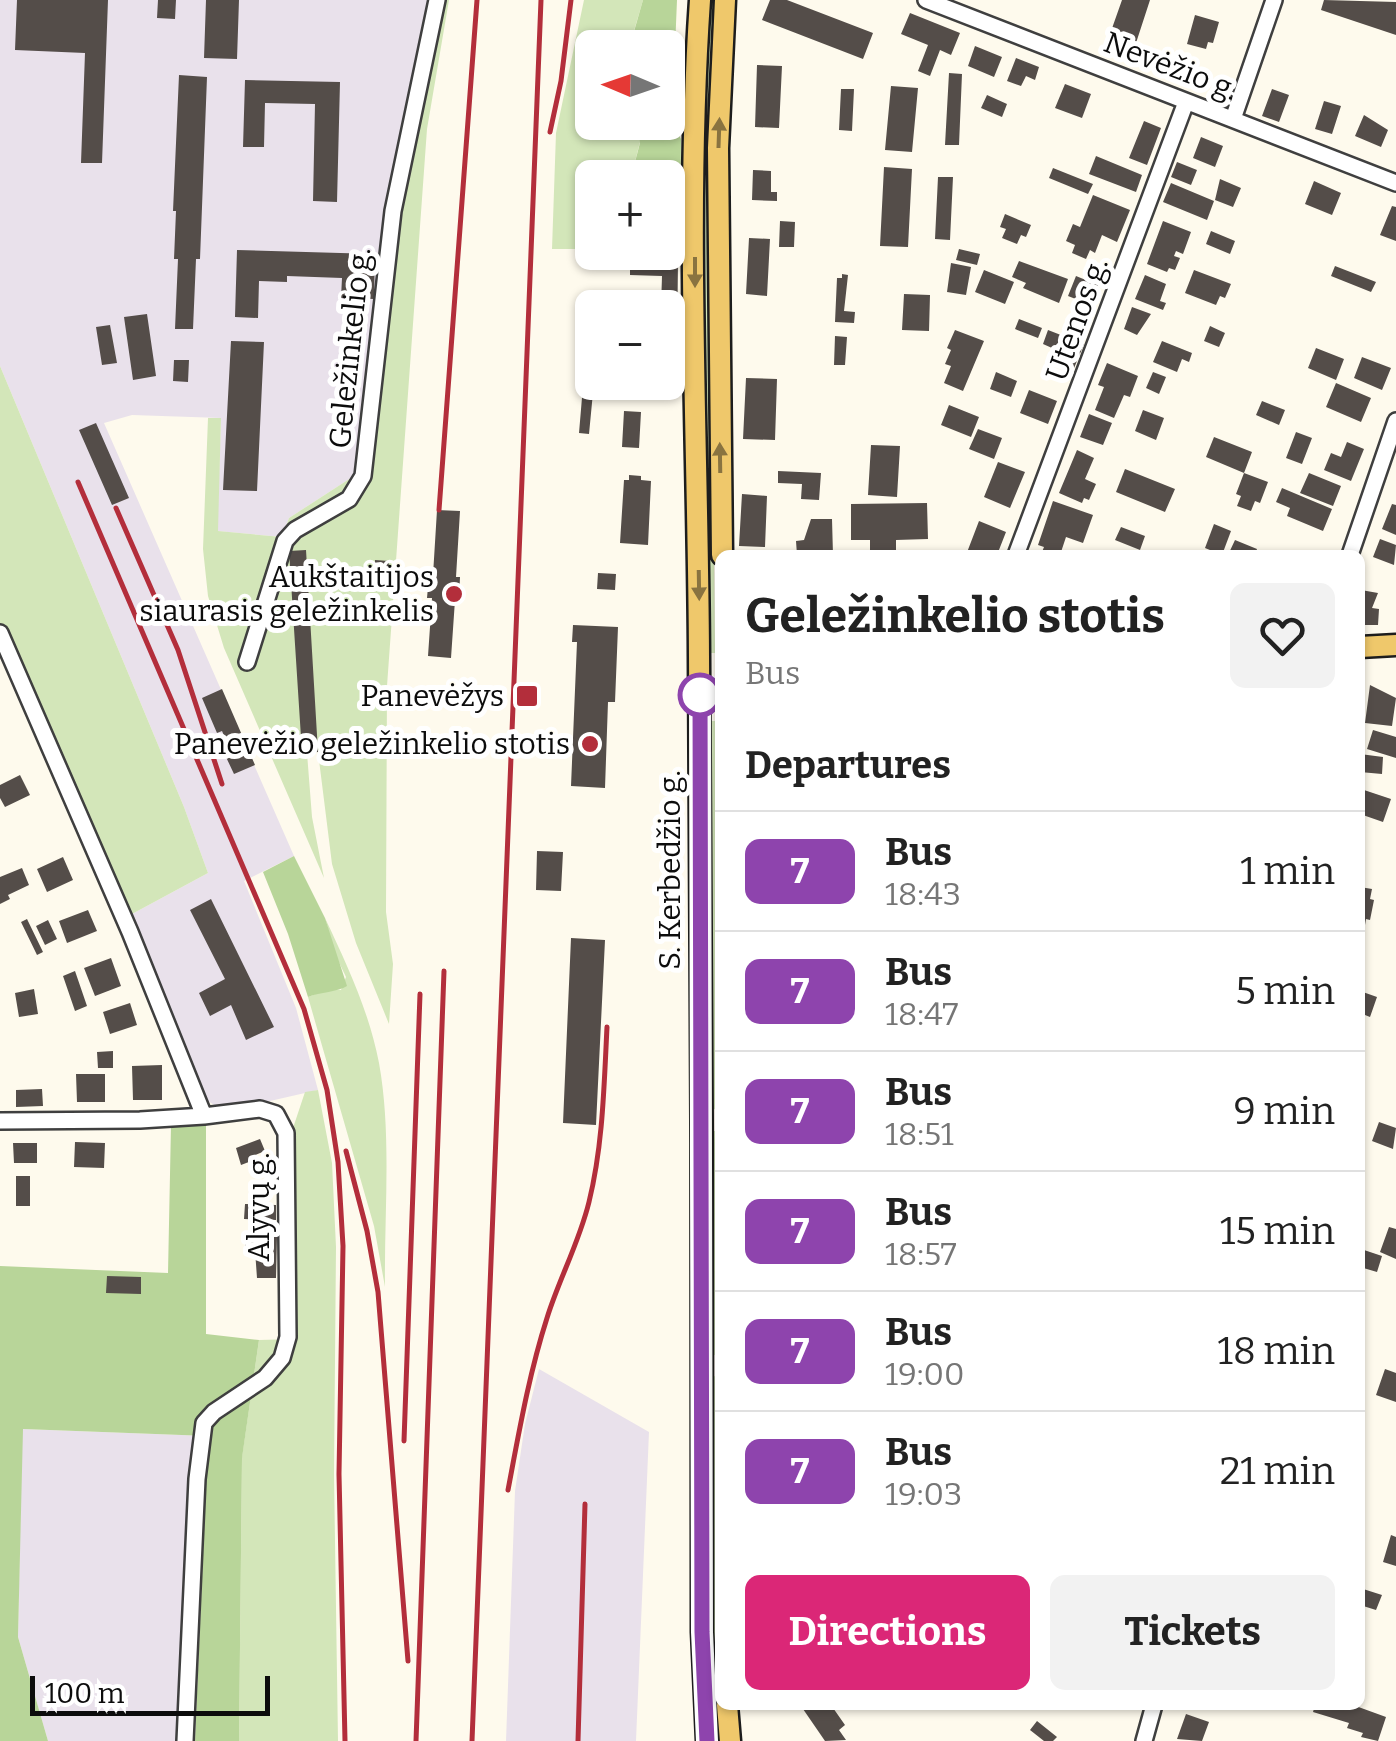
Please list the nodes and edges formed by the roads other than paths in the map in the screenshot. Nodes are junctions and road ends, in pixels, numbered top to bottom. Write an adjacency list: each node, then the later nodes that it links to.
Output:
1 (436, 0): 16 (street, Geležinkelio g.)
2 (700, 0): 17 (main road, S. Kerbedžio g., one-way to 17)
3 (725, 0): 10 (main road, one-way to 3)
4 (926, 0): 6 (street, Nevėžio g.)
5 (1274, 0): 7 (street)
6 (1186, 102): 7 (street, Nevėžio g.); 11 (street, Utenos g.)
7 (1233, 119): 8 (street, Nevėžio g.)
8 (1396, 183)
9 (1396, 421): 12 (street)
10 (722, 550)
11 (1018, 550)
12 (1352, 550)
13 (0, 633): 18 (street)
14 (1396, 644): 15 (main road)
15 (1365, 647)
16 (247, 662)
17 (710, 687): 20 (main road, S. Kerbedžio g.)
18 (204, 1116): 19 (street); 24 (street, Alyvų g.)
19 (0, 1120)
20 (710, 1121): 21 (main road, S. Kerbedžio g.)
21 (710, 1366): 25 (main road, S. Kerbedžio g.)
22 (727, 1710): 26 (main road)
23 (1153, 1710): 27 (street)
24 (185, 1741)
25 (707, 1741)
26 (730, 1741)
27 (1144, 1741)

